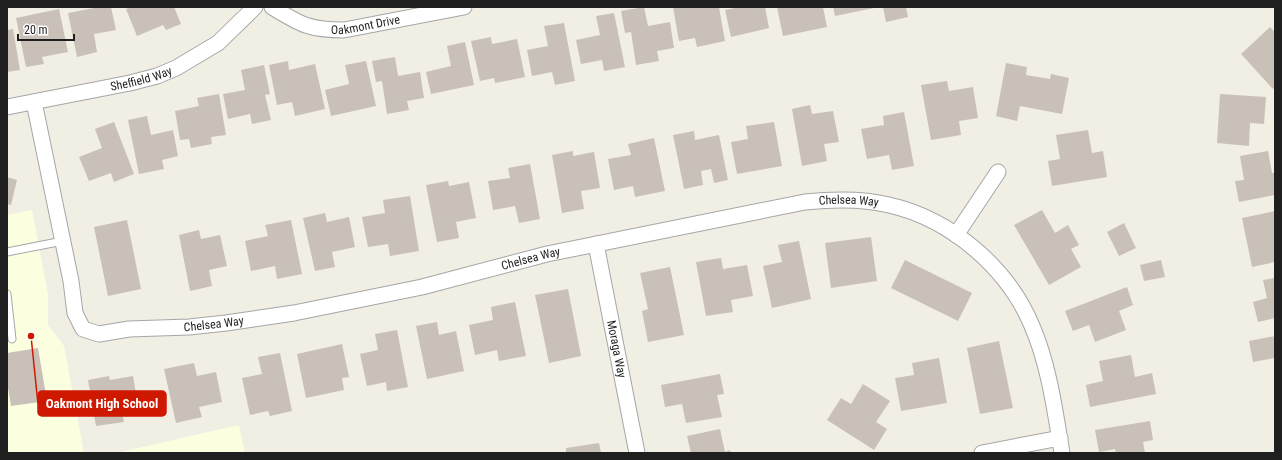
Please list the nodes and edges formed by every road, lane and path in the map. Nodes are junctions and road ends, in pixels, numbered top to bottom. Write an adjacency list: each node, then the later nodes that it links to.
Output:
1 (255, 7): 4 (street, Sheffield Way)
2 (272, 7): 3 (street, Oakmont Drive)
3 (464, 7)
4 (34, 102): 5 (street, Sheffield Way); 8 (street, Chelsea Way)
5 (7, 107)
6 (998, 172): 7 (street)
7 (956, 234): 9 (street, Chelsea Way); 13 (street, Chelsea Way)
8 (62, 241): 9 (street, Chelsea Way); 10 (lane)
9 (596, 244): 14 (street, Moraga Way)
10 (7, 252)
11 (7, 294): 12 (lane)
12 (12, 339)
13 (1060, 438): 15 (street); 16 (street, Chelsea Way)
14 (637, 453)
15 (982, 453)
16 (1062, 453)

